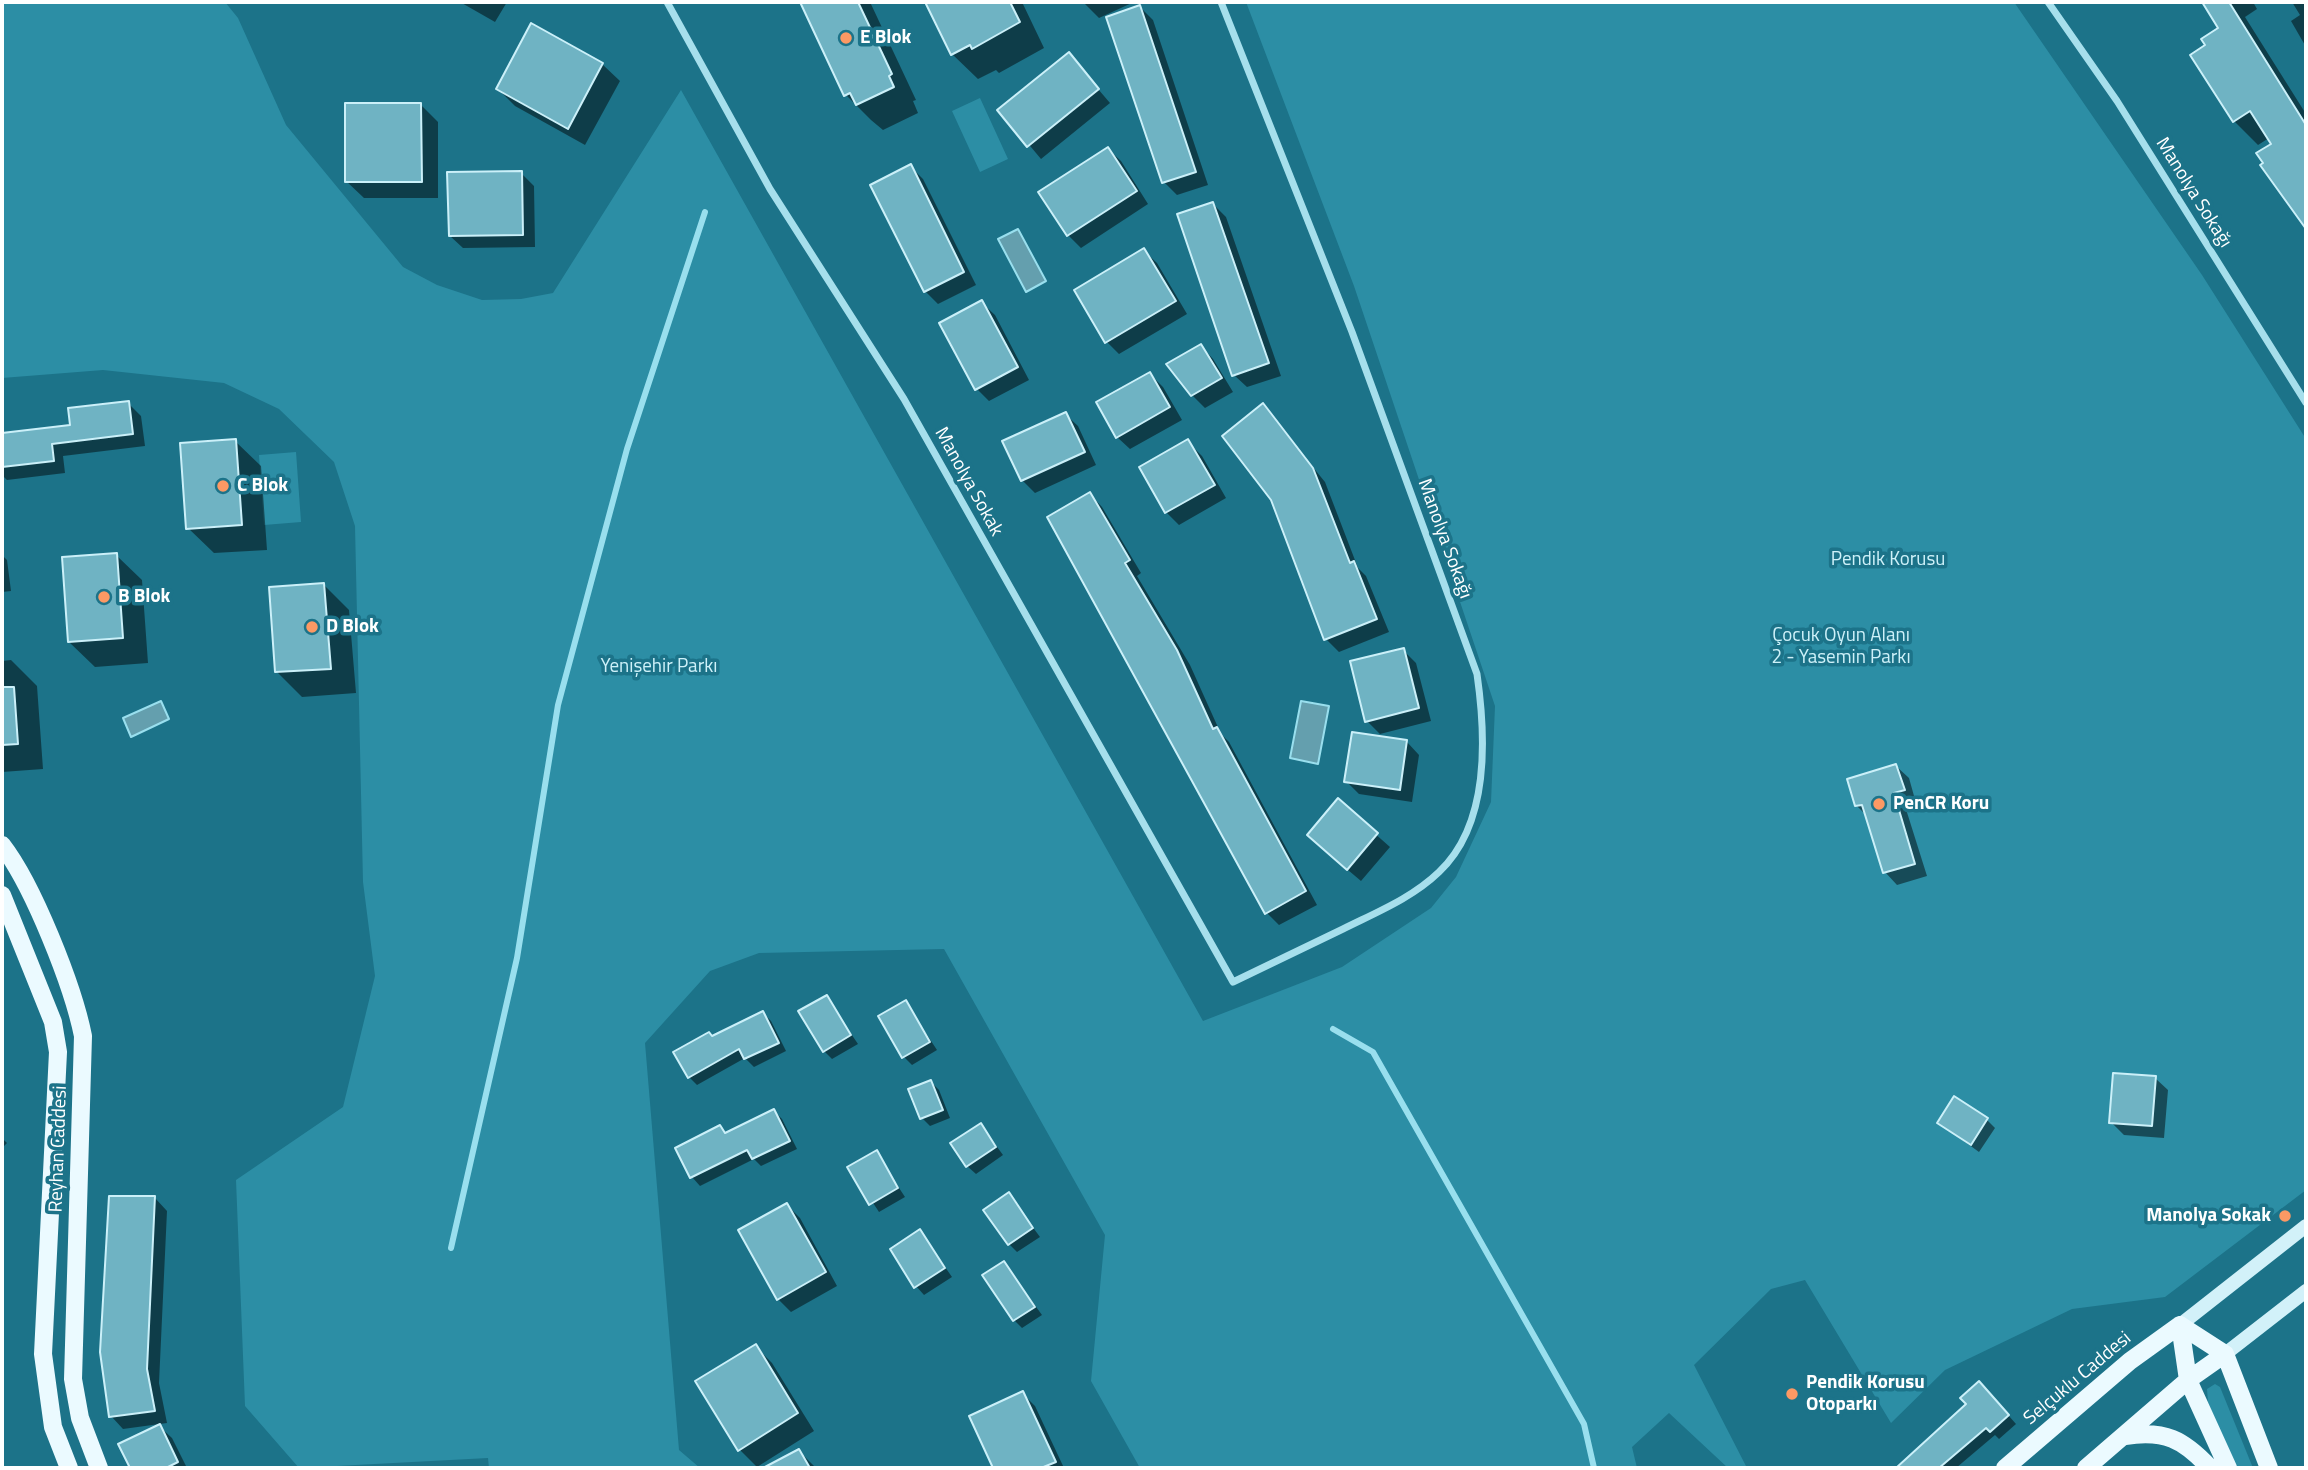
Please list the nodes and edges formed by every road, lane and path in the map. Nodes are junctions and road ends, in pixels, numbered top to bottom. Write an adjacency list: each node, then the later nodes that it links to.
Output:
1 (667, 2): 9 (street, Manolya Sokak)
2 (1221, 2): 9 (street, Manolya Sokağı)
3 (2048, 2): 4 (street, Manolya Sokağı)
4 (2306, 403)
5 (2, 845): 7 (main road, Reyhan Caddesi)
6 (2, 895): 8 (main road, Reyhan Caddesi)
7 (62, 970): 8 (main road); 17 (main road, Reyhan Caddesi)
8 (37, 982): 16 (main road, Reyhan Caddesi)
9 (1233, 982)
10 (2306, 1226): 12 (main road, Selçuklu Caddesi)
11 (2306, 1291): 13 (main road)
12 (2180, 1325): 13 (main road); 14 (main road); 18 (main road, Selçuklu Caddesi)
13 (2225, 1354): 14 (main road); 22 (main road)
14 (2188, 1380): 15 (main road); 21 (main road)
15 (2125, 1436): 19 (main road); 20 (main road)
16 (69, 1468)
17 (99, 1468)
18 (2005, 1468)
19 (2086, 1468)
20 (2210, 1468)
21 (2228, 1468)
22 (2269, 1468)

